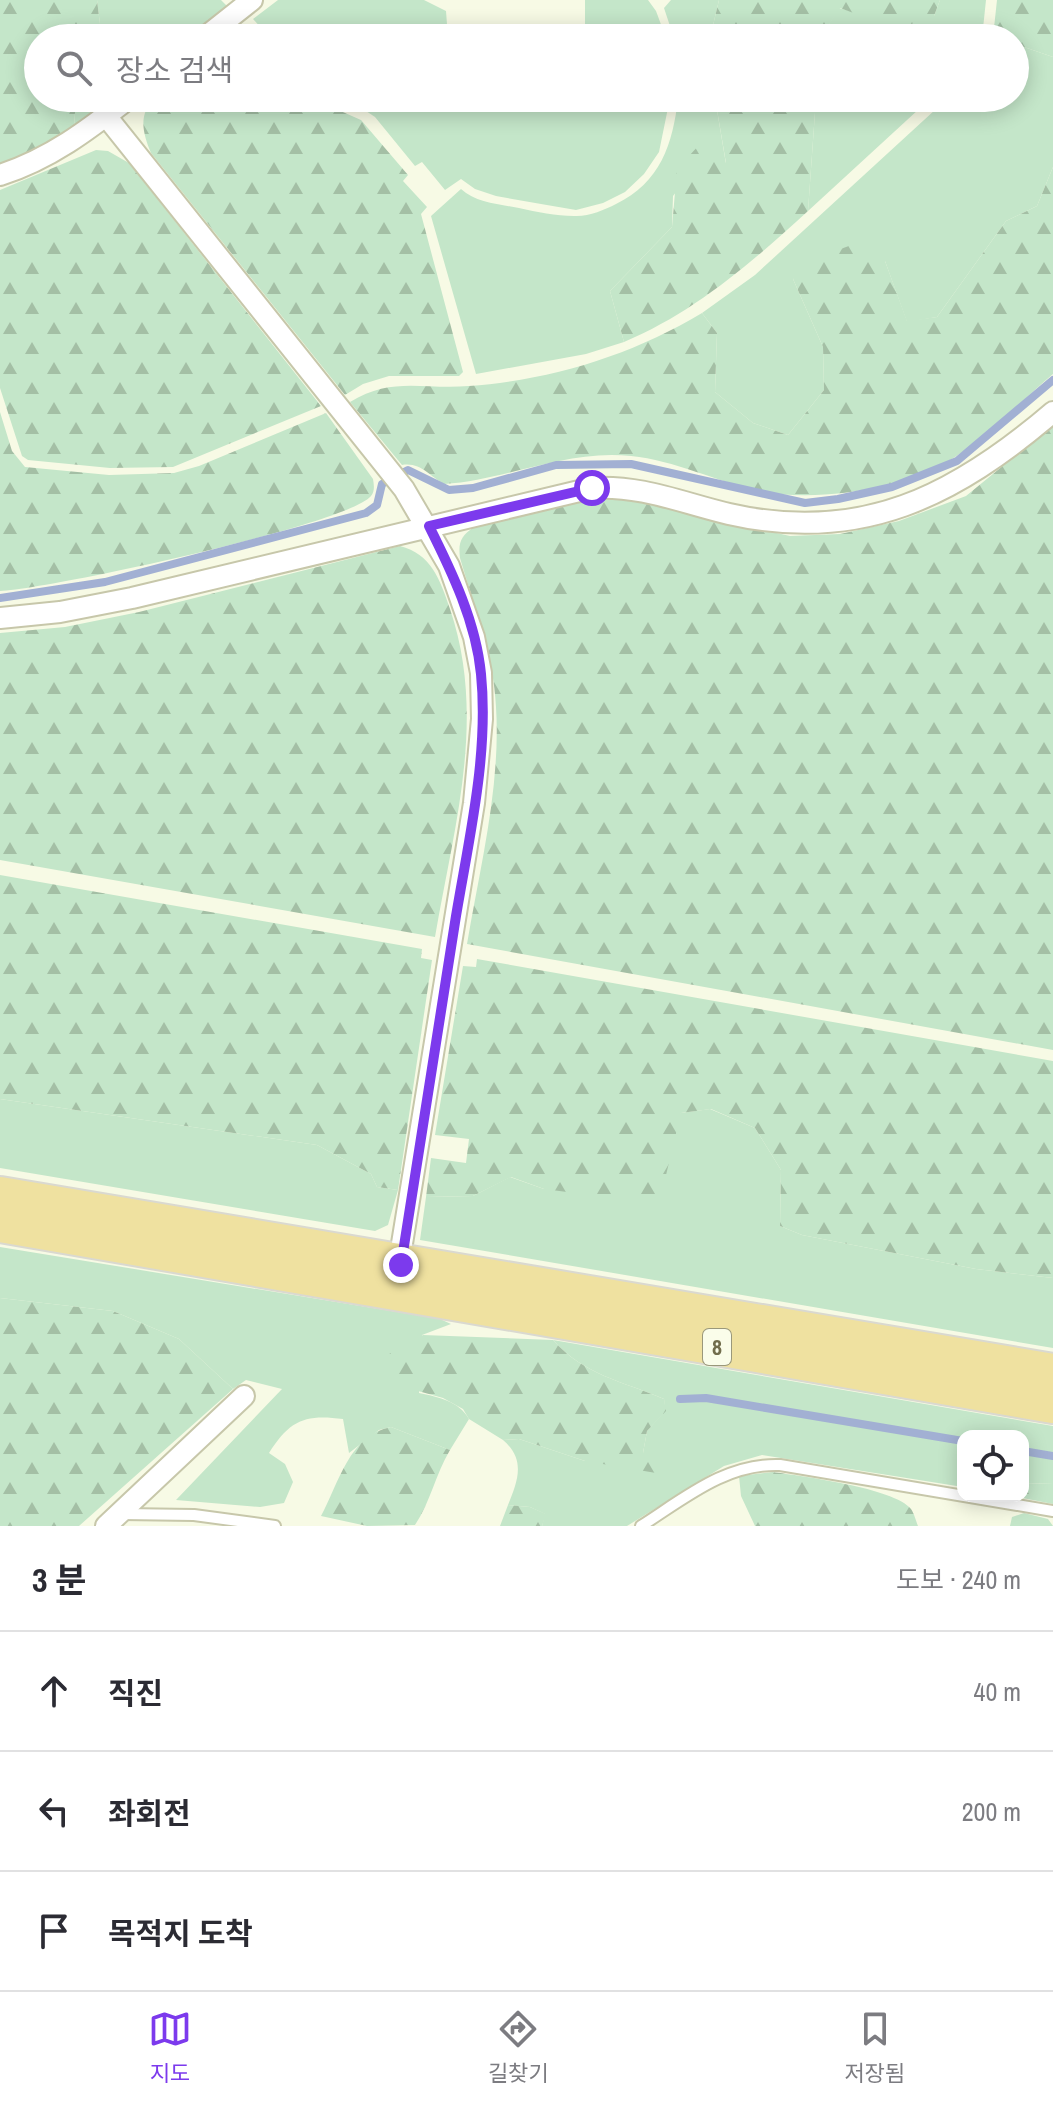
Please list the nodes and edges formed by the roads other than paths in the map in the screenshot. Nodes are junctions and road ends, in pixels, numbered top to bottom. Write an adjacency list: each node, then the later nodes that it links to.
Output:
1 (252, 0): 2 (street)
2 (222, 24)
3 (111, 112): 4 (street)
4 (106, 116): 5 (street); 7 (street)
5 (0, 175)
6 (1053, 412): 7 (street)
7 (429, 526): 8 (street); 11 (street)
8 (0, 618)
9 (0, 1195): 11 (highway, 8)
10 (0, 1224): 11 (highway, 8)
11 (390, 1277): 12 (highway, 8); 14 (highway, 8)
12 (1053, 1372)
13 (244, 1396): 16 (street)
14 (1053, 1405)
15 (1053, 1511): 18 (lane)
16 (113, 1520): 17 (lane)
17 (275, 1526)
18 (641, 1526)

